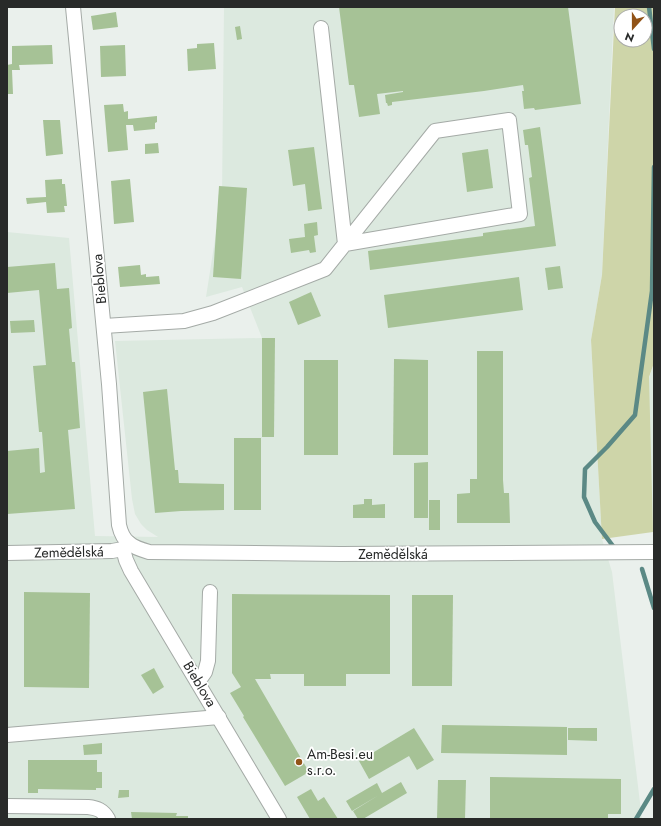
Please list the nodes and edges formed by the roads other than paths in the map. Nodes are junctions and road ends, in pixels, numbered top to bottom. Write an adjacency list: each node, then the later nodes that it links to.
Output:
1 (73, 7): 4 (street, Bieblova)
2 (321, 28): 3 (street)
3 (345, 244): 3 (street); 4 (street)
4 (104, 326): 5 (street, Bieblova)
5 (128, 546): 6 (street, Zemědělská); 7 (street, Zemědělská); 9 (street, Bieblova)
6 (654, 552)
7 (7, 553)
8 (210, 592): 9 (street)
9 (198, 682): 10 (street, Bieblova)
10 (219, 717): 11 (street); 14 (street, Bieblova)
11 (7, 735)
12 (7, 806): 13 (street)
13 (108, 819)
14 (279, 819)

